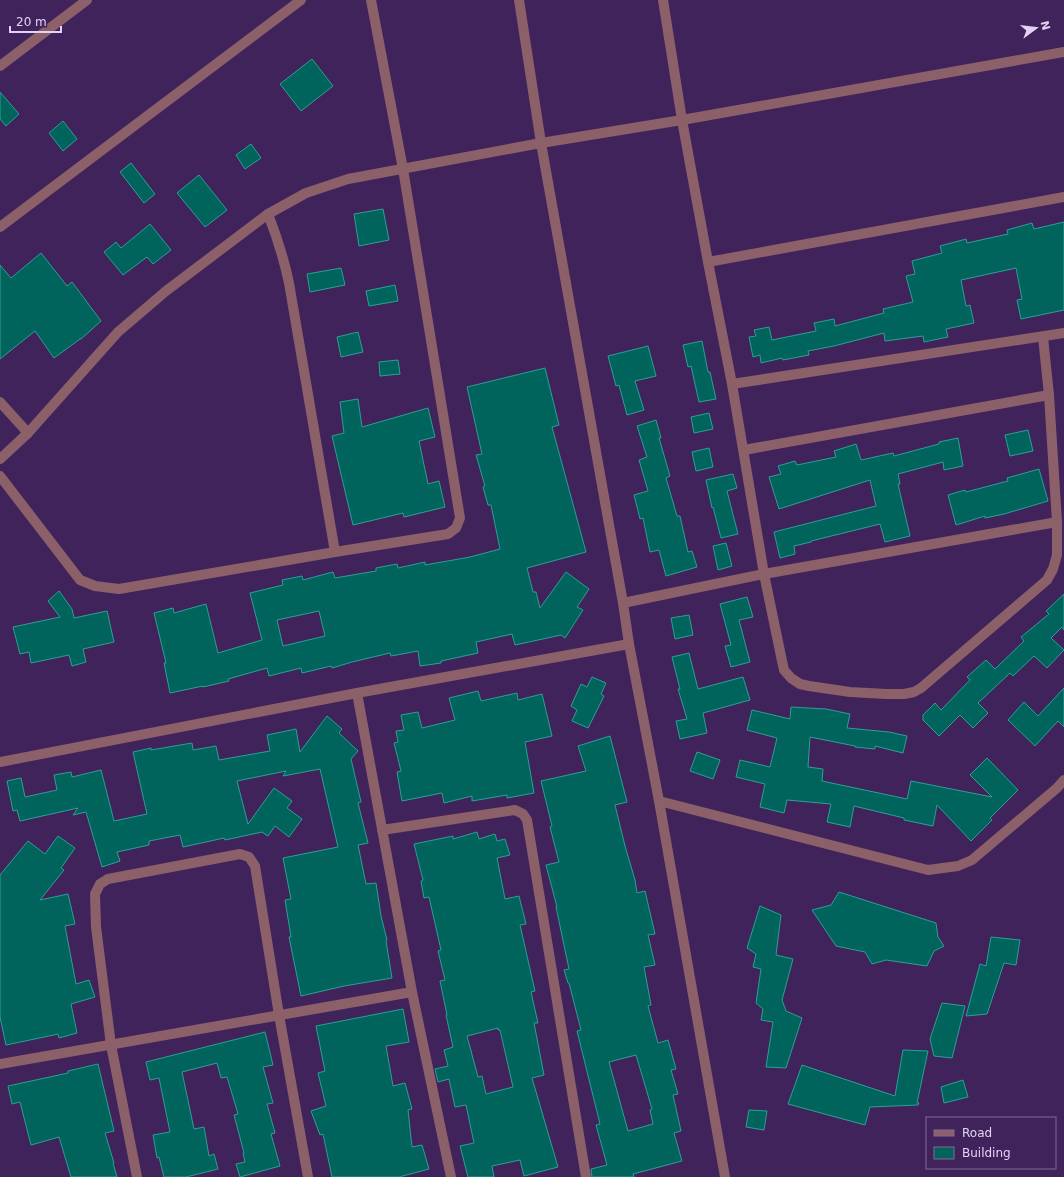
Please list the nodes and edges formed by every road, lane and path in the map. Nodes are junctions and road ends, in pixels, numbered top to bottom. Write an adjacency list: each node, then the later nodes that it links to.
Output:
1 (87, 0): 7 (street)
2 (301, 0): 13 (street)
3 (371, 0): 10 (street)
4 (519, 0): 9 (street)
5 (663, 0): 8 (street)
6 (1064, 52): 8 (street)
7 (0, 66)
8 (682, 120): 9 (street); 14 (street)
9 (541, 143): 10 (street); 27 (street)
10 (403, 169): 12 (street); 25 (street)
11 (1064, 197): 14 (street)
12 (268, 214): 20 (street); 25 (street)
13 (0, 227)
14 (708, 262): 17 (street)
15 (1064, 334): 16 (street)
16 (1043, 337): 17 (street); 18 (street)
17 (732, 384): 21 (street)
18 (1050, 395): 21 (street); 24 (street)
19 (0, 402): 20 (street)
20 (28, 433): 22 (street)
21 (744, 450): 26 (street)
22 (0, 459)
23 (0, 476): 25 (street)
24 (1057, 522): 26 (street); 26 (street)
25 (335, 552)
26 (764, 574): 27 (street)
27 (623, 603): 28 (street)
28 (629, 644): 29 (street); 33 (street)
29 (357, 693): 30 (street); 34 (street)
30 (0, 762)
31 (1060, 784): 32 (street); 33 (street)
32 (1064, 796)
33 (658, 801): 43 (street)
34 (382, 830): 35 (street); 42 (street)
35 (412, 992): 36 (street); 41 (street)
36 (279, 1015): 37 (street); 37 (street); 40 (street)
37 (111, 1045): 38 (street); 39 (street)
38 (0, 1064)
39 (137, 1177)
40 (308, 1177)
41 (451, 1177)
42 (586, 1177)
43 (725, 1177)

